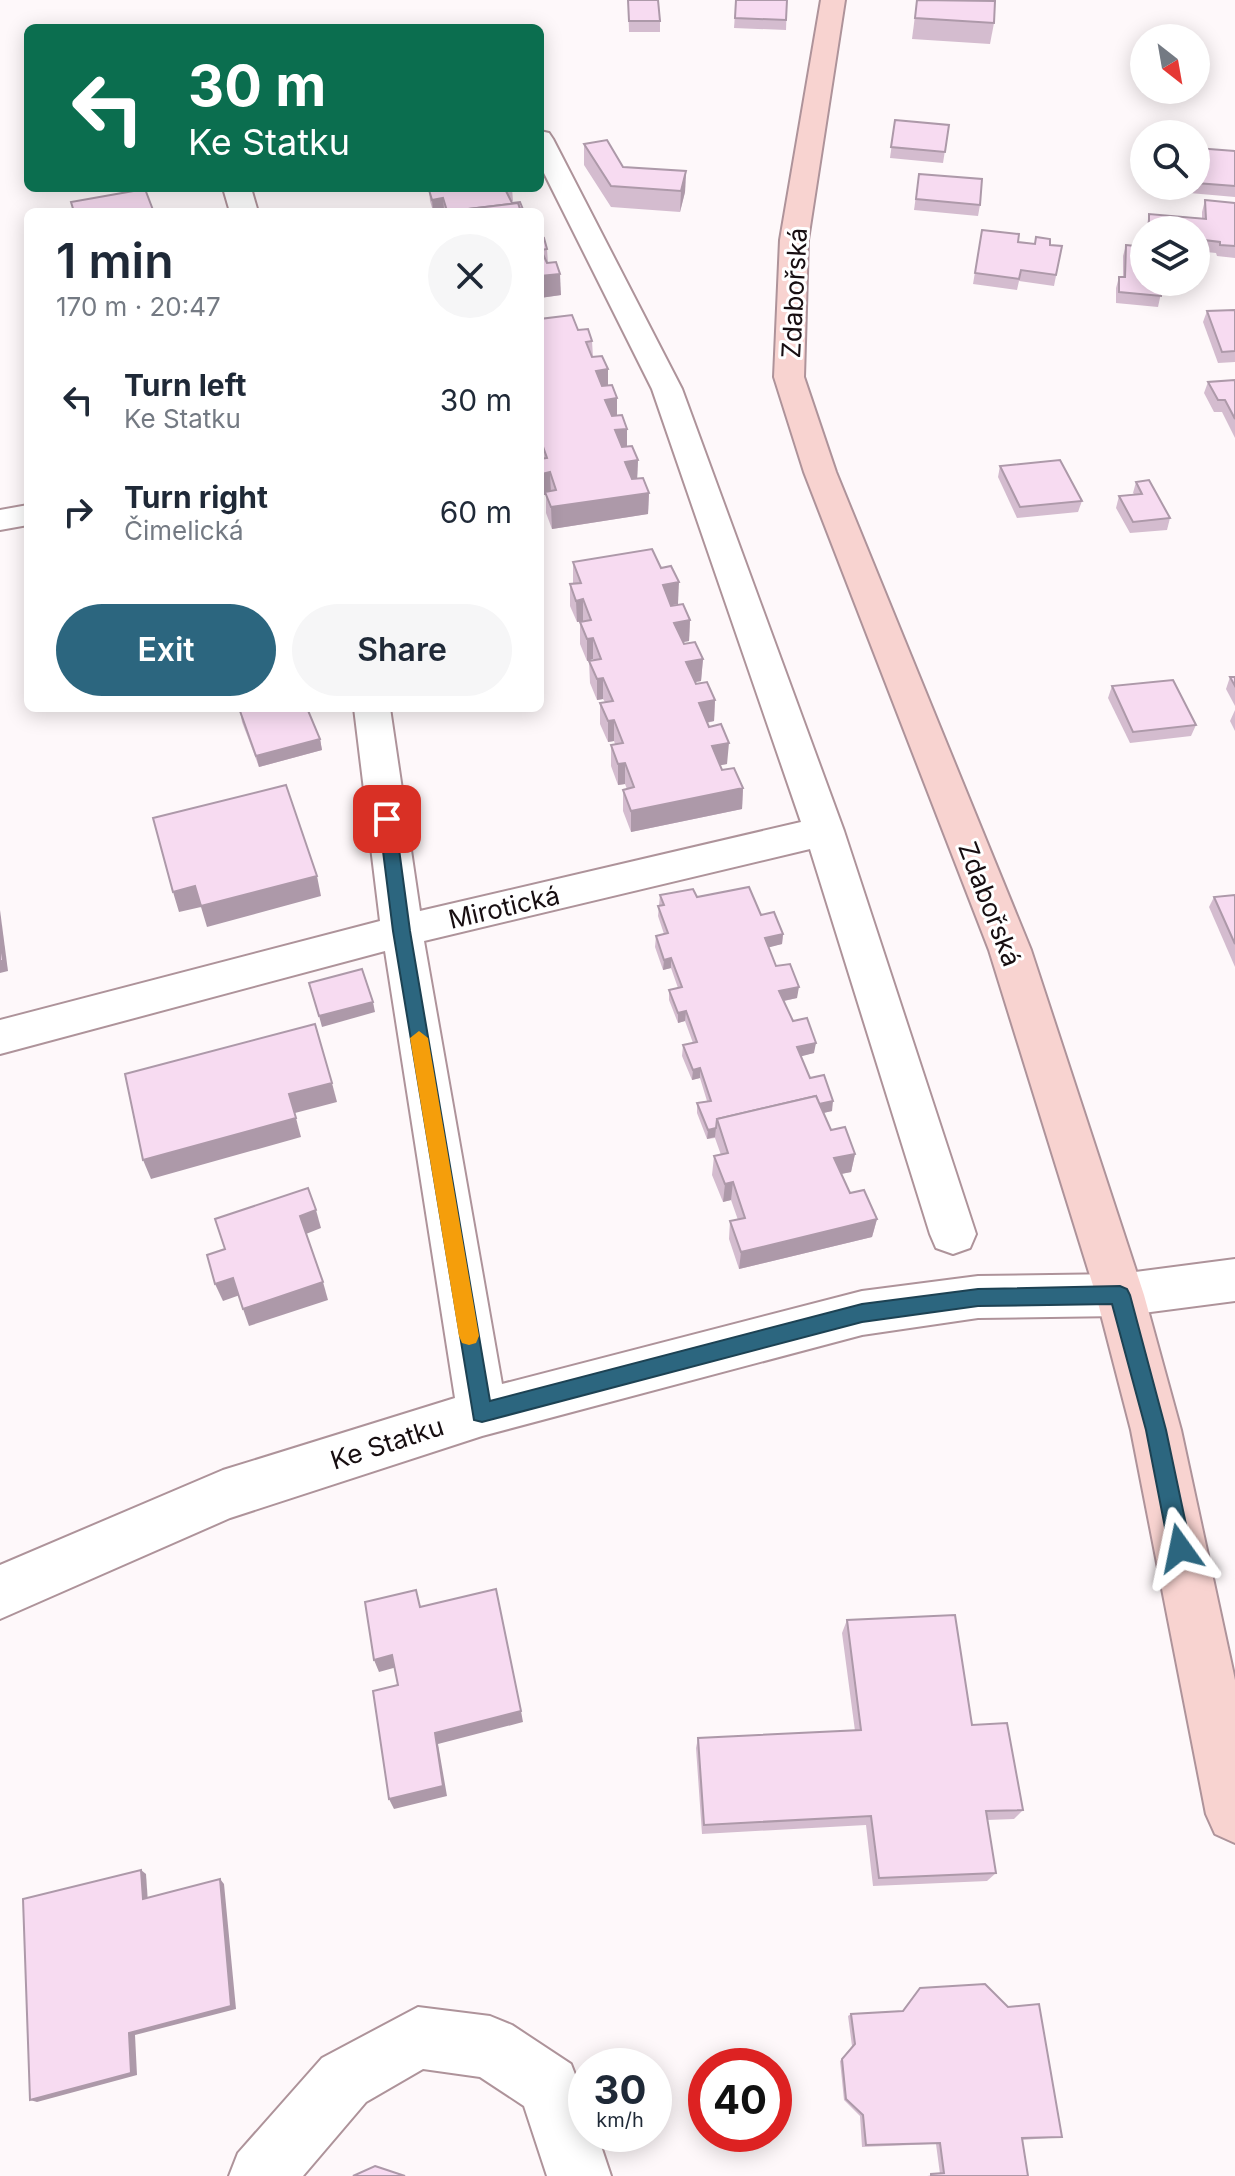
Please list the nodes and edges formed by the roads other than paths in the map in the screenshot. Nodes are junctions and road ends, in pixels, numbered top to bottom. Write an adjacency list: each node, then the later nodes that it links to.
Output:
1 (833, 0): 11 (street, Zdabořská)
2 (544, 147): 6 (street)
3 (24, 516): 4 (street)
4 (0, 520)
5 (373, 712): 7 (street)
6 (824, 831): 7 (street, Mirotická); 9 (street)
7 (402, 931): 8 (street, Mirotická); 12 (street)
8 (0, 1037)
9 (953, 1234)
10 (1235, 1280): 11 (street, Ke Statku)
11 (1120, 1295): 12 (street, Ke Statku); 14 (street, Zdabořská)
12 (482, 1413): 13 (street, Ke Statku)
13 (0, 1592)
14 (1235, 1814)
15 (261, 2176): 16 (street)
16 (579, 2176)

